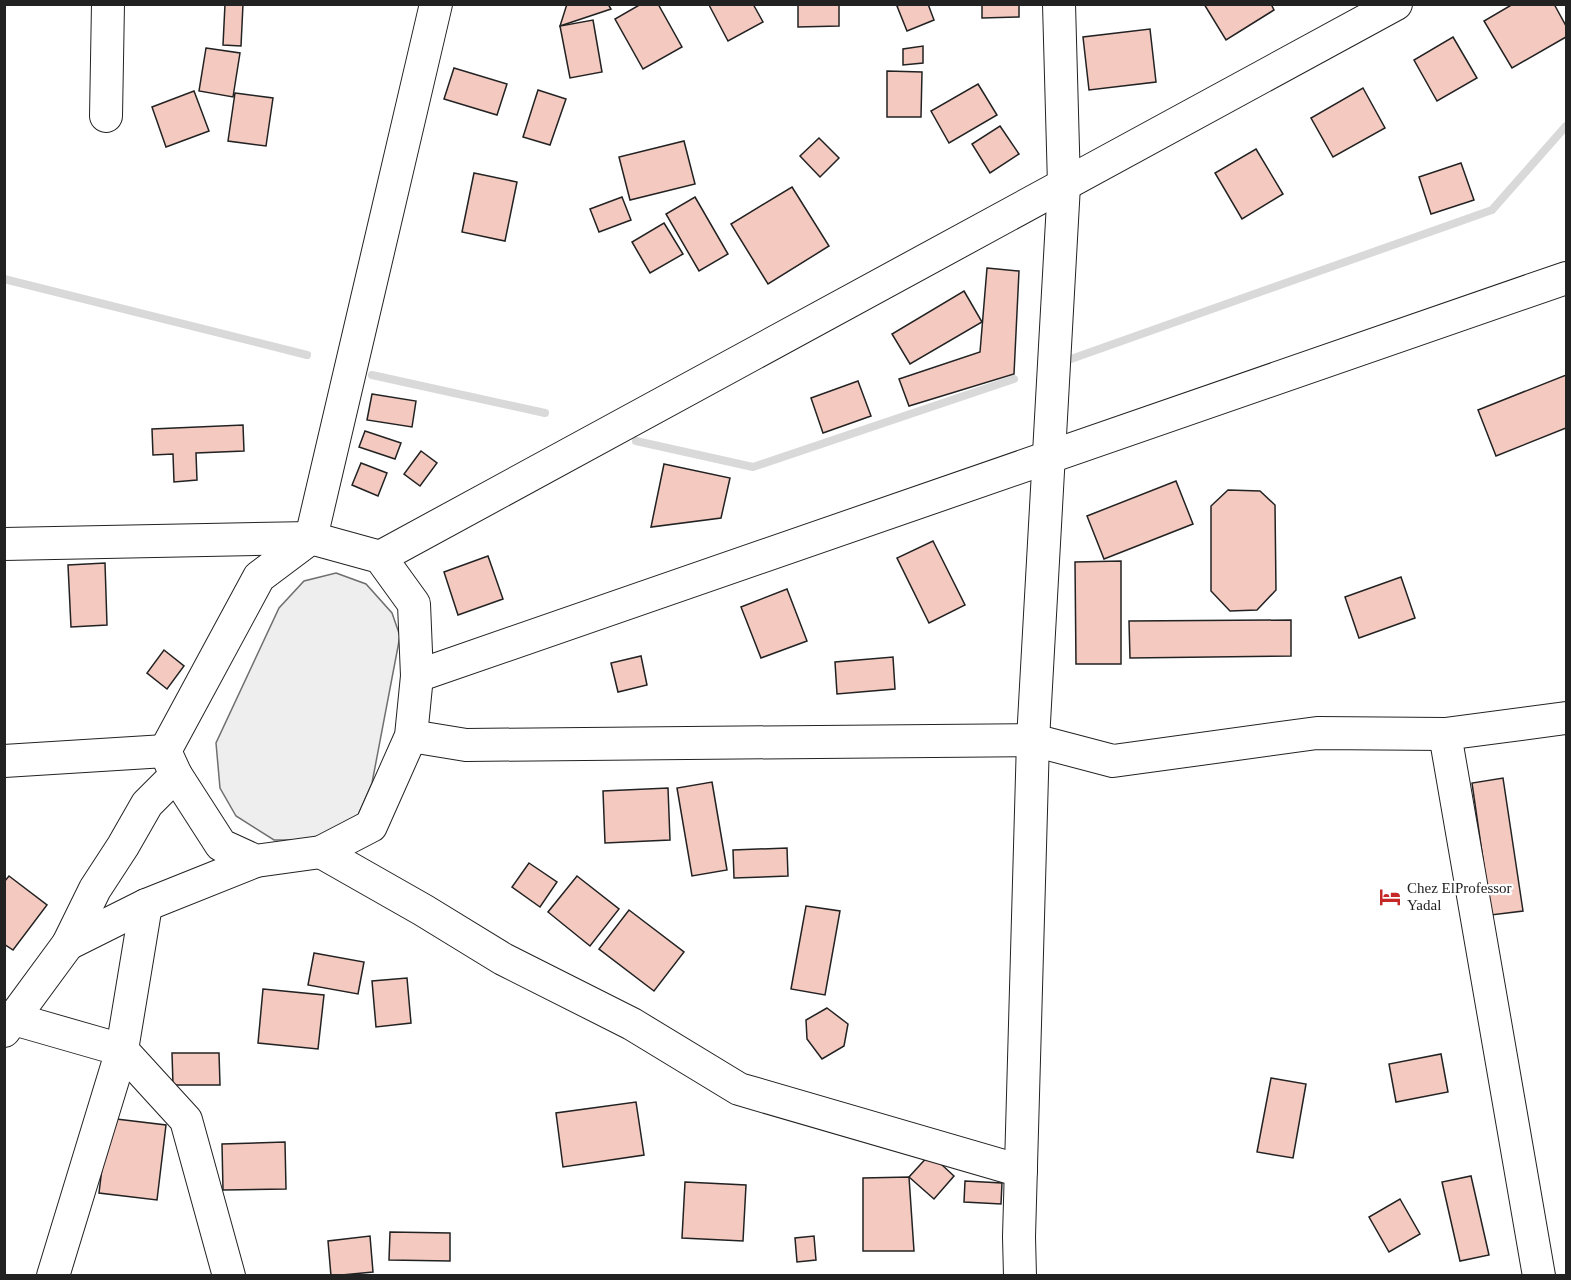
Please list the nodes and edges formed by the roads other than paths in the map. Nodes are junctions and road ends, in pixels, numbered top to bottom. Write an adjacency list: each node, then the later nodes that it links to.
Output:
1 (108, 4): 5 (street)
2 (436, 4): 9 (street)
3 (1059, 4): 6 (street)
4 (1396, 4): 6 (street)
5 (106, 116)
6 (1064, 185): 8 (street); 11 (street)
7 (1566, 278): 8 (street)
8 (1050, 458): 12 (street); 16 (street)
9 (311, 538): 10 (street); 11 (street); 18 (street)
10 (4, 544)
11 (380, 557): 12 (street)
12 (417, 676): 15 (street)
13 (1566, 718): 14 (street)
14 (1445, 734): 16 (street); 29 (street)
15 (411, 736): 16 (street); 19 (street)
16 (1033, 740): 25 (street)
17 (4, 761): 18 (street)
18 (170, 763): 20 (street); 22 (street)
19 (321, 852): 20 (street); 25 (street)
20 (256, 861): 21 (street)
21 (146, 904): 22 (street); 24 (street)
22 (68, 944): 23 (street)
23 (9, 1025): 24 (street)
24 (122, 1050): 26 (street); 27 (street)
25 (1021, 1172): 28 (street)
26 (53, 1275)
27 (229, 1275)
28 (1020, 1275)
29 (1539, 1275)

